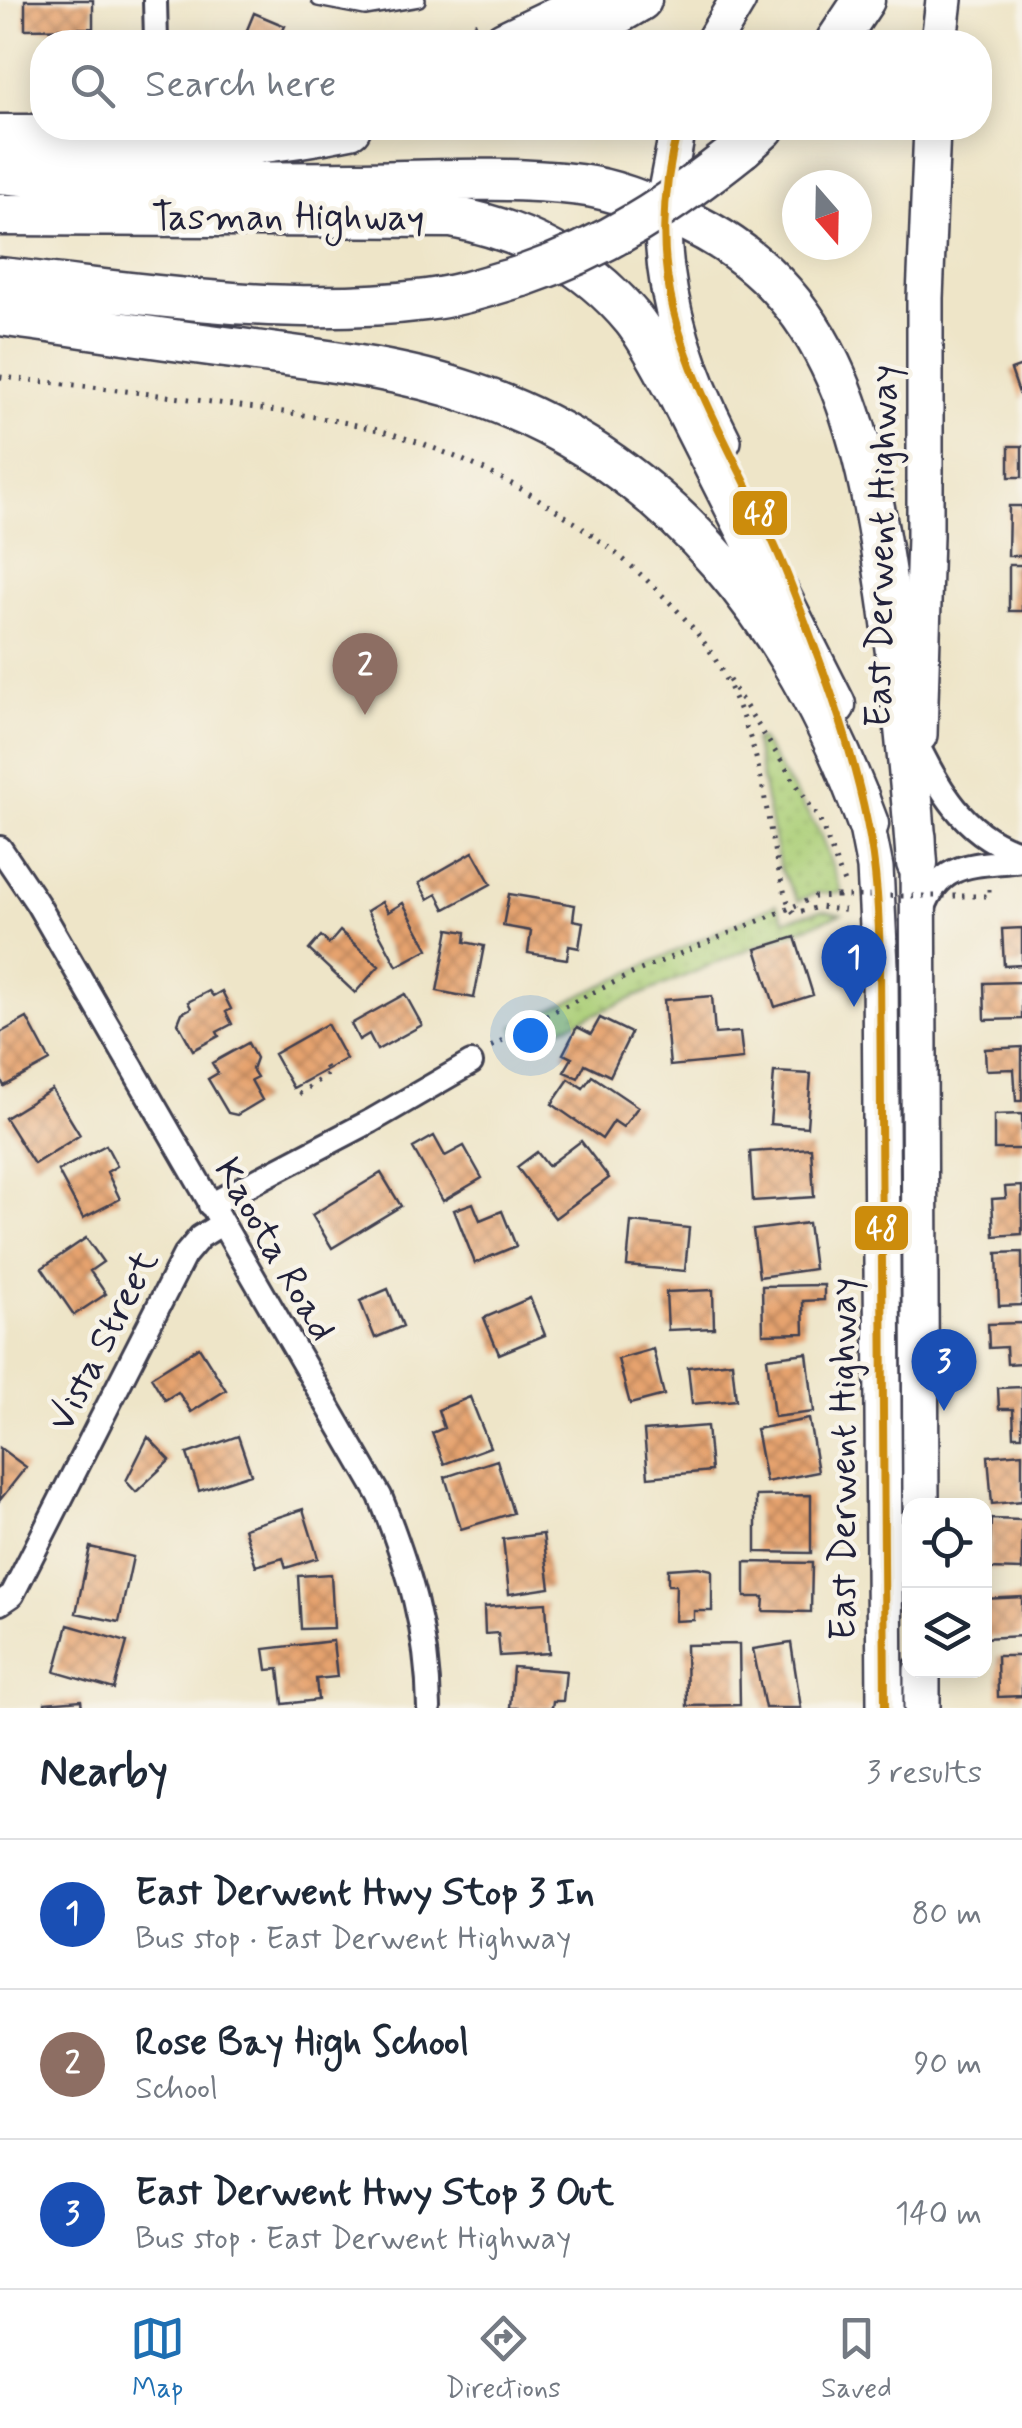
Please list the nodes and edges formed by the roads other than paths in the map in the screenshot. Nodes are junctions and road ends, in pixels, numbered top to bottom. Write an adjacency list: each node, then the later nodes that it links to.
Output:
1 (156, 0): 9 (street)
2 (318, 0): 3 (lane)
3 (419, 0)
4 (592, 0): 10 (highway)
5 (641, 0): 11 (highway)
6 (738, 0): 12 (main road)
7 (864, 0): 13 (highway)
8 (944, 0): 14 (main road)
9 (156, 30)
10 (529, 30)
11 (590, 30)
12 (720, 30)
13 (844, 30)
14 (940, 30)
15 (0, 134): 16 (highway)
16 (30, 134)
17 (282, 140): 21 (highway, Tasman Highway)
18 (676, 140): 26 (main road, East Derwent Highway)
19 (750, 140): 24 (highway, Tasman Highway, bridge)
20 (932, 140): 27 (main road, East Derwent Highway)
21 (0, 151)
22 (0, 174): 31 (highway)
23 (0, 215): 26 (highway, Tasman Highway)
24 (0, 278)
25 (0, 315): 28 (highway)
26 (835, 705): 28 (main road, East Derwent Highway)
27 (920, 750): 30 (street); 31 (main road, East Derwent Highway)
28 (868, 824): 39 (main road, East Derwent Highway)
29 (0, 848): 34 (street, Kaoota Road)
30 (1022, 857): 32 (street)
31 (905, 885): 32 (main road, East Derwent Highway)
32 (918, 933): 35 (main road, East Derwent Highway)
33 (471, 1063): 34 (street, Vista Street)
34 (216, 1214): 36 (street, Vista Street); 38 (street, Kaoota Road)
35 (921, 1498)
36 (0, 1603)
37 (922, 1678): 40 (main road)
38 (429, 1708)
39 (886, 1708)
40 (922, 1708)

